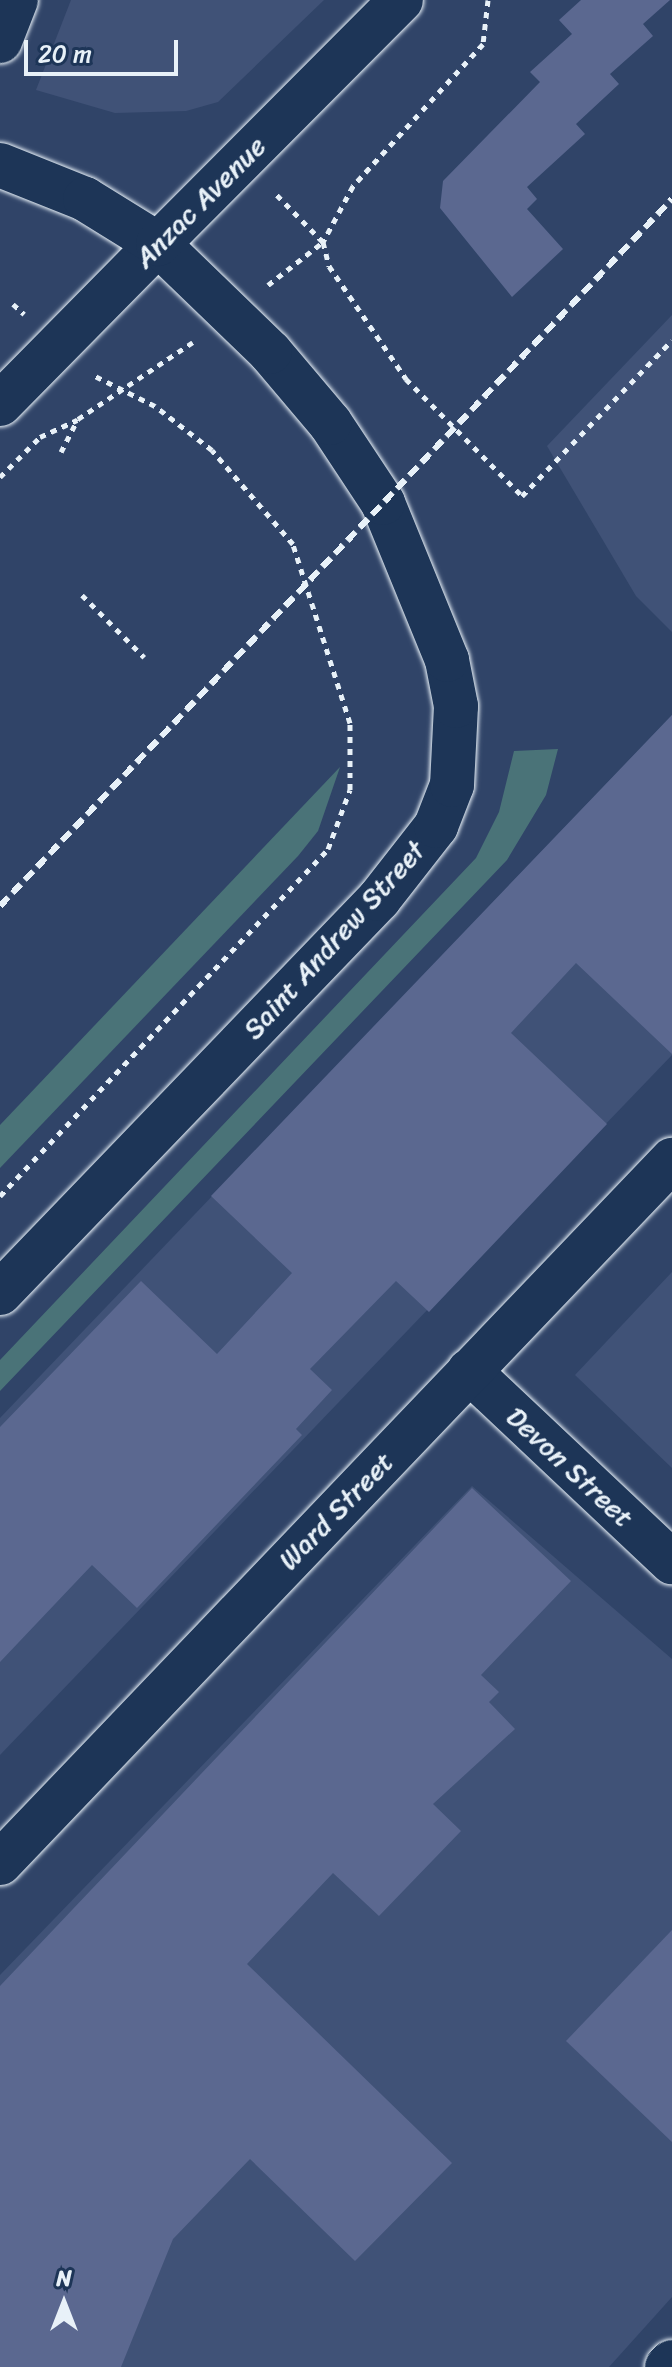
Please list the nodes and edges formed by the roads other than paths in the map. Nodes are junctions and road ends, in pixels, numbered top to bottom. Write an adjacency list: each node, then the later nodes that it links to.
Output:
1 (16, 0): 3 (main road)
2 (401, 0): 5 (main road, Anzac Avenue)
3 (0, 41)
4 (0, 165): 5 (main road, Saint Andrew Street)
5 (158, 244): 6 (main road, Anzac Avenue); 8 (main road, Saint Andrew Street)
6 (0, 404)
7 (672, 1160): 9 (main road, Ward Street)
8 (0, 1293)
9 (469, 1371): 10 (main road, Devon Street); 11 (main road, Ward Street)
10 (672, 1562)
11 (0, 1863)
12 (672, 2362): 13 (main road)
13 (667, 2367)

